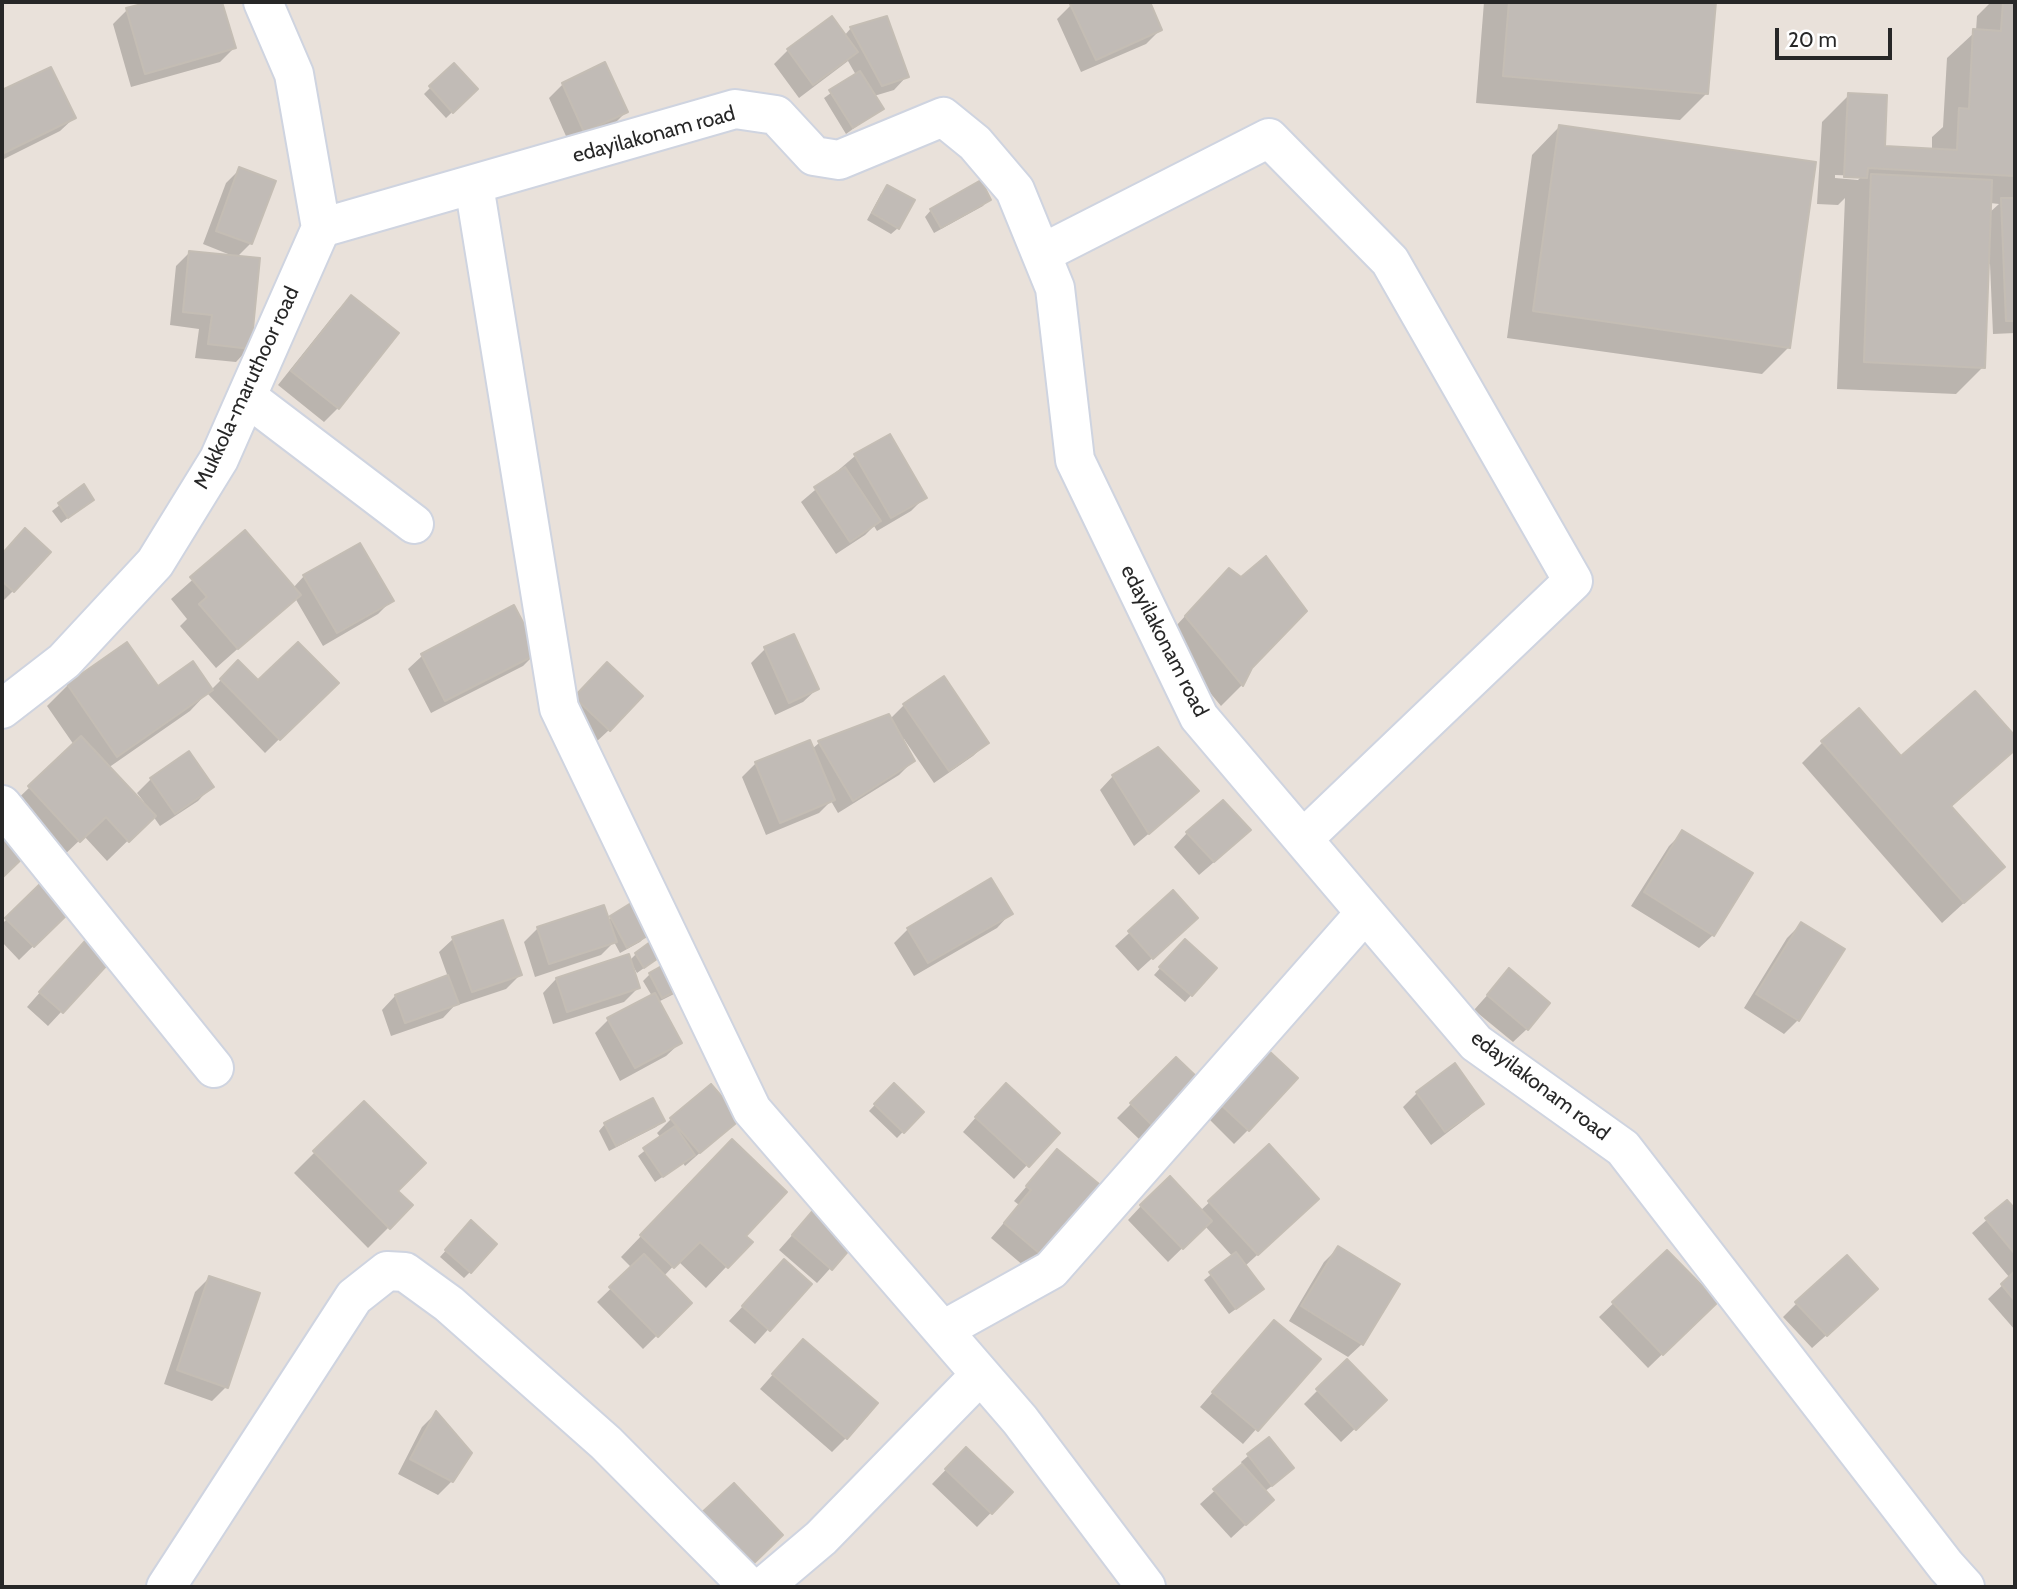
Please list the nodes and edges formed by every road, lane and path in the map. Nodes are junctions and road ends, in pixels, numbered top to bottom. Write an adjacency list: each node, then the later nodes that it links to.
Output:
1 (263, 2): 3 (street)
2 (474, 185): 3 (street, edayilakonam road); 4 (street, edayilakonam road); 12 (street)
3 (321, 229): 5 (street, Mukkola-maruthoor road)
4 (1041, 254): 9 (street, edayilakonam road); 9 (street)
5 (247, 397): 6 (street); 7 (street, Mukkola-maruthoor road)
6 (414, 524)
7 (2, 709)
8 (2, 805): 11 (street)
9 (1303, 839): 10 (street, edayilakonam road)
10 (1365, 913): 12 (street); 18 (street, edayilakonam road)
11 (214, 1068)
12 (943, 1330): 13 (street)
13 (981, 1375): 16 (street); 17 (street)
14 (166, 1587): 15 (street)
15 (749, 1587)
16 (763, 1587)
17 (1146, 1587)
18 (1965, 1587)

